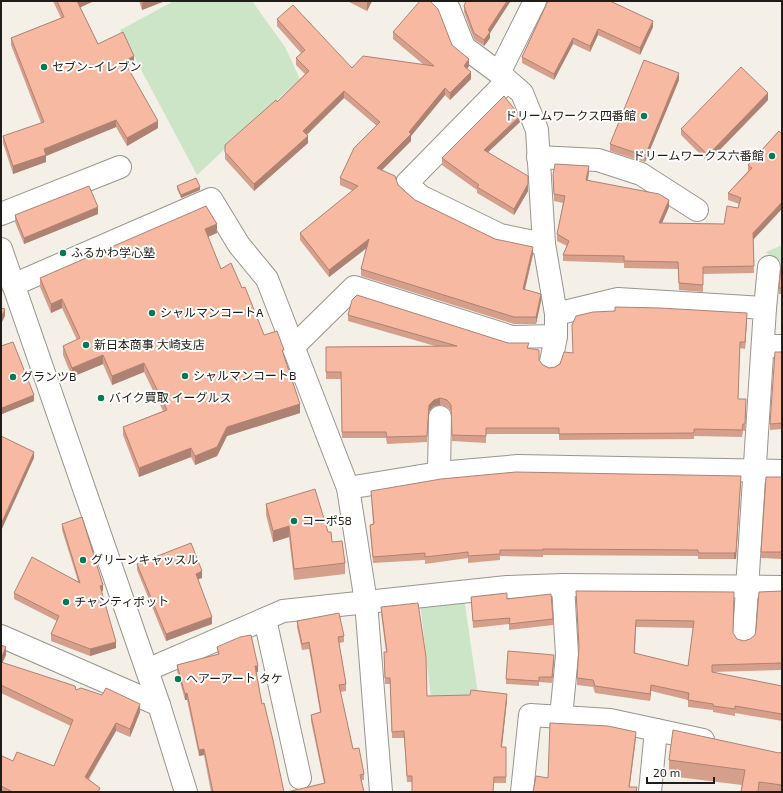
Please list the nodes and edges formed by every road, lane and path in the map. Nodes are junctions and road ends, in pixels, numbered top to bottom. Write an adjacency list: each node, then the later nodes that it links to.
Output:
1 (535, 1): 3 (street)
2 (449, 4): 3 (street)
3 (503, 77): 4 (street); 8 (street)
4 (538, 157): 6 (street); 8 (street)
5 (120, 167): 7 (street)
6 (697, 210)
7 (1, 214)
8 (544, 244): 13 (street)
9 (1, 250): 11 (street)
10 (769, 267): 12 (street)
11 (13, 284): 16 (street); 30 (street)
12 (765, 308): 13 (street); 15 (street)
13 (556, 314): 14 (street)
14 (556, 336): 16 (street); 17 (street)
15 (772, 346): 19 (street)
16 (293, 347): 22 (street)
17 (552, 362)
18 (440, 417): 21 (street)
19 (754, 471): 20 (street); 21 (street); 24 (street)
20 (782, 471)
21 (440, 473): 22 (street)
22 (348, 488): 26 (street)
23 (563, 585): 24 (street); 26 (street); 32 (street)
24 (747, 586): 25 (street); 28 (street)
25 (782, 587)
26 (366, 602): 27 (street); 37 (street)
27 (265, 619): 30 (street); 35 (street)
28 (744, 635)
29 (1, 636): 31 (street)
30 (147, 670): 31 (street)
31 (159, 705): 36 (street)
32 (561, 717): 33 (street); 38 (street)
33 (656, 730): 34 (street); 39 (street)
34 (723, 744)
35 (300, 778)
36 (186, 792)
37 (381, 792)
38 (522, 792)
39 (650, 792)

